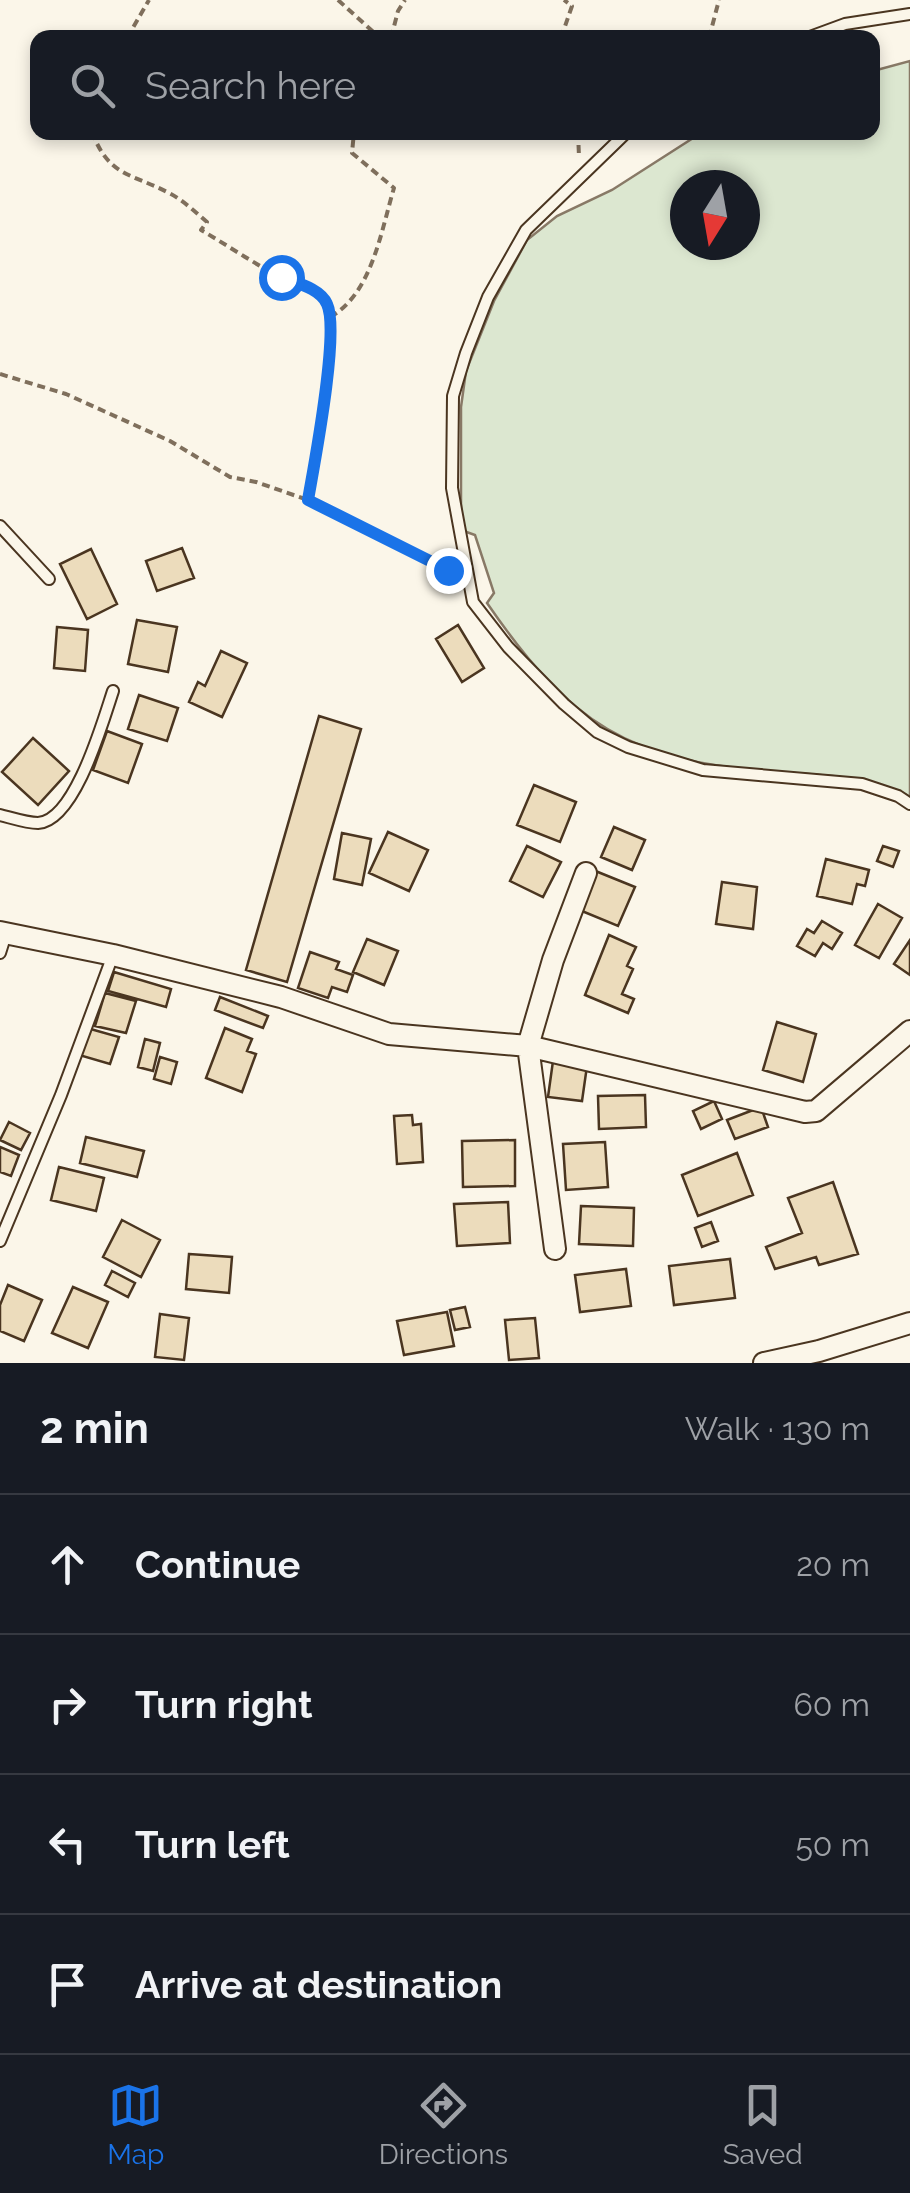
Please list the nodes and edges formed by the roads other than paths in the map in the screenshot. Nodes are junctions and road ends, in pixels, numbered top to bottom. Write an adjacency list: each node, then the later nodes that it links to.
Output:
1 (910, 14): 2 (lane)
2 (829, 30)
3 (620, 140): 7 (lane)
4 (0, 526): 5 (lane)
5 (50, 579)
6 (112, 692): 8 (lane)
7 (910, 804)
8 (0, 815)
9 (586, 873): 13 (street)
10 (2, 939): 11 (street)
11 (113, 956): 13 (street); 14 (lane)
12 (910, 1031): 13 (street)
13 (528, 1046): 15 (street)
14 (0, 1242)
15 (555, 1249)
16 (910, 1323): 17 (street)
17 (764, 1363)

